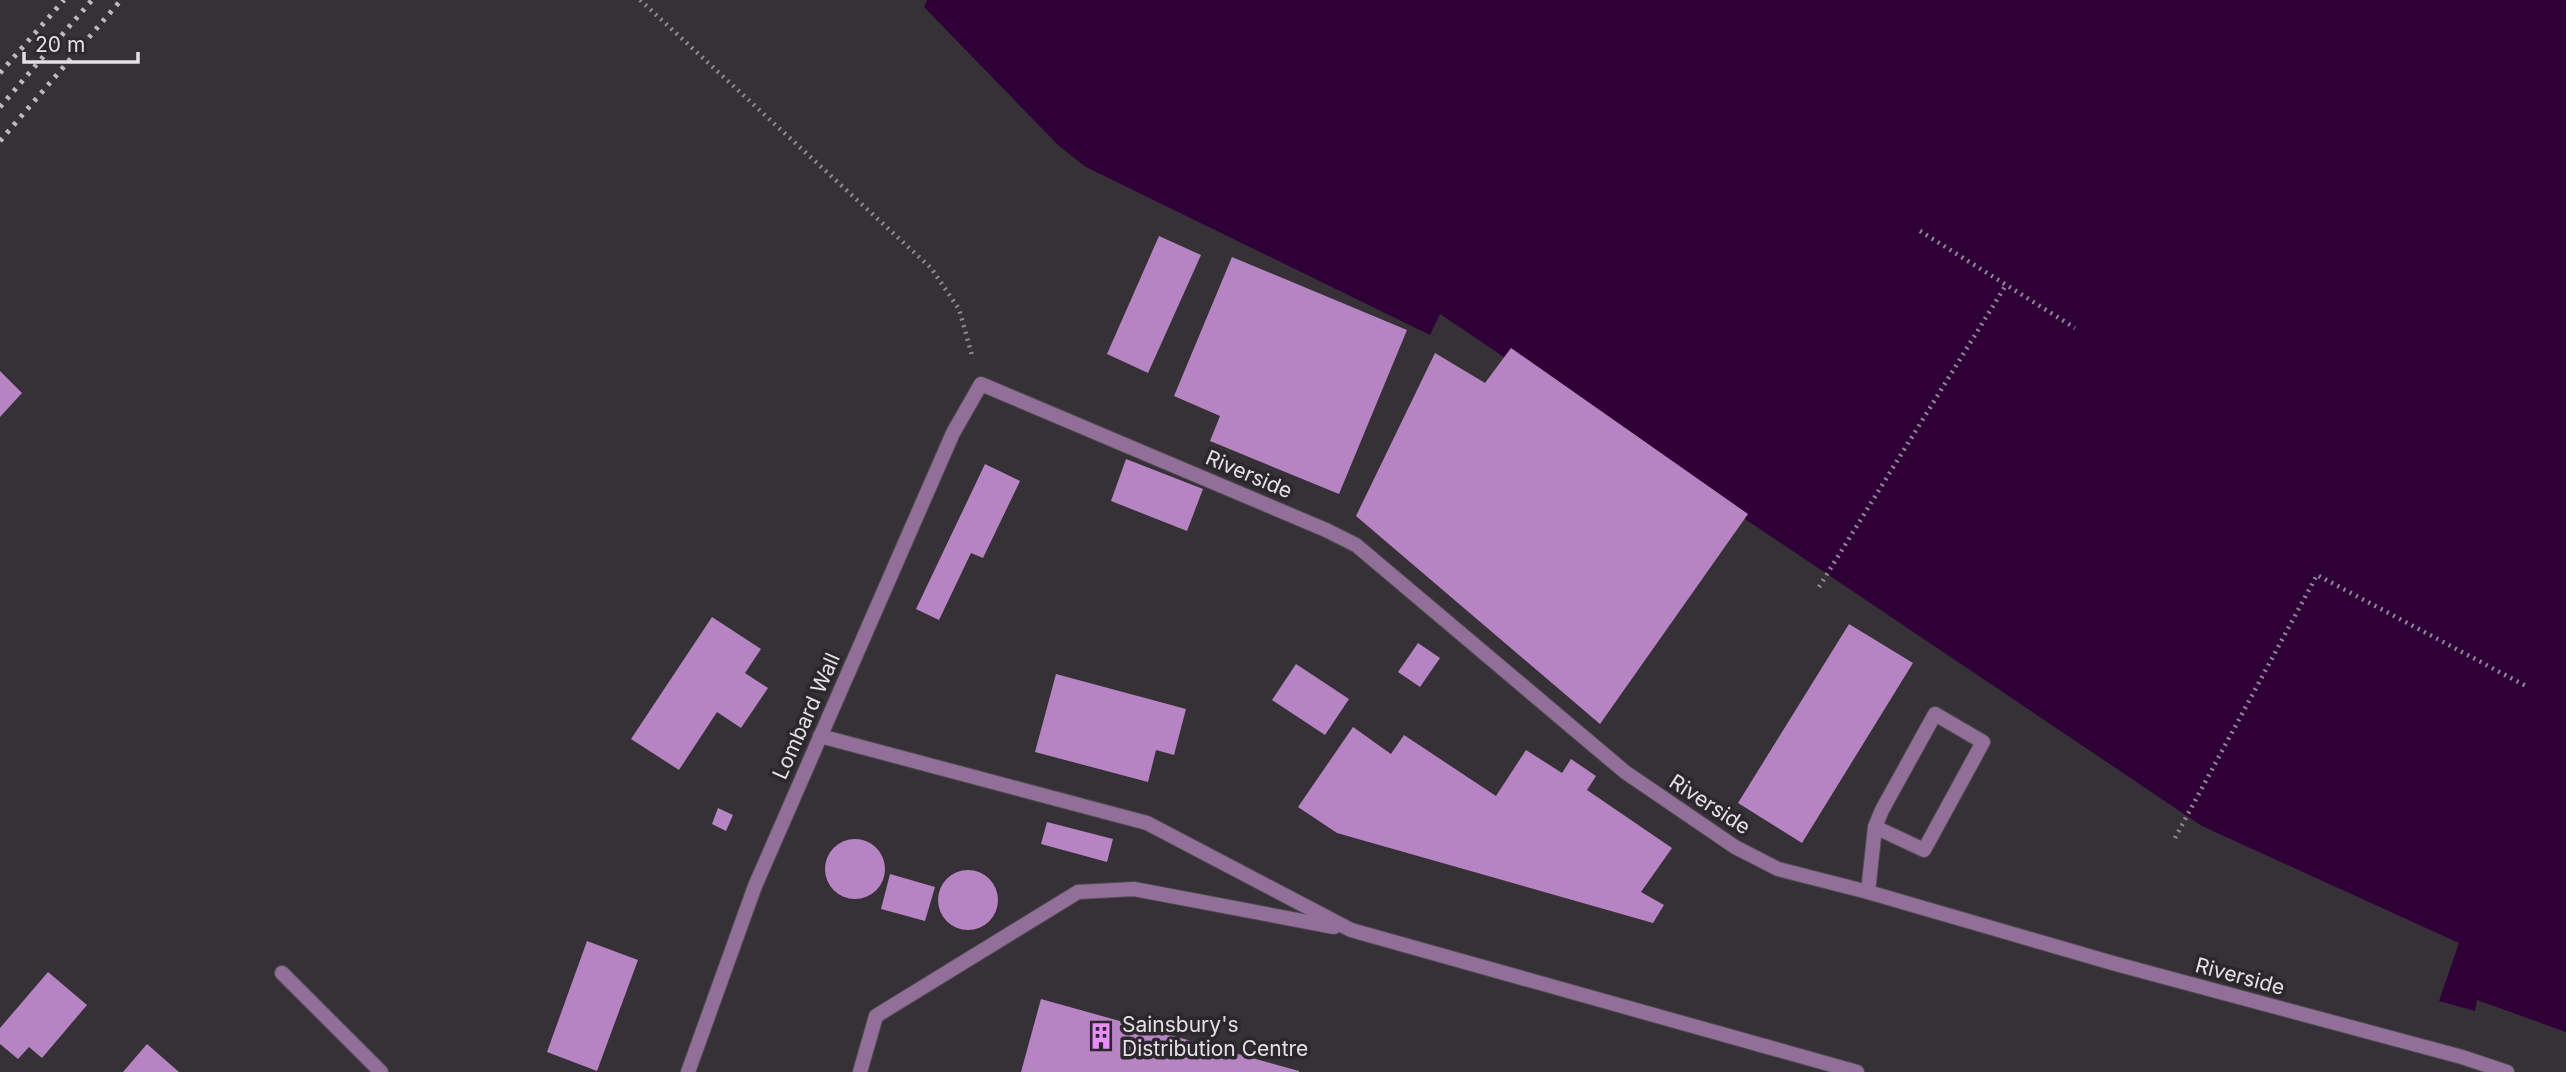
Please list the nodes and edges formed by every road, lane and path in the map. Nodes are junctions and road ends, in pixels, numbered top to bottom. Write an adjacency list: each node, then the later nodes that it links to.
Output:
1 (640, 0): 5 (path)
2 (1920, 231): 3 (path)
3 (2006, 285): 4 (path); 6 (path)
4 (2075, 328)
5 (981, 384): 8 (street, Lombard Wall); 11 (street, Riverside)
6 (1819, 586)
7 (2526, 686): 10 (path)
8 (820, 736): 12 (street); 15 (street, Lombard Wall)
9 (1875, 827): 9 (street); 11 (street)
10 (2175, 838)
11 (1868, 892): 18 (street, Riverside)
12 (1351, 930): 16 (street); 17 (street)
13 (282, 973): 14 (street)
14 (381, 1072)
15 (688, 1072)
16 (860, 1072)
17 (1857, 1072)
18 (2507, 1072)

